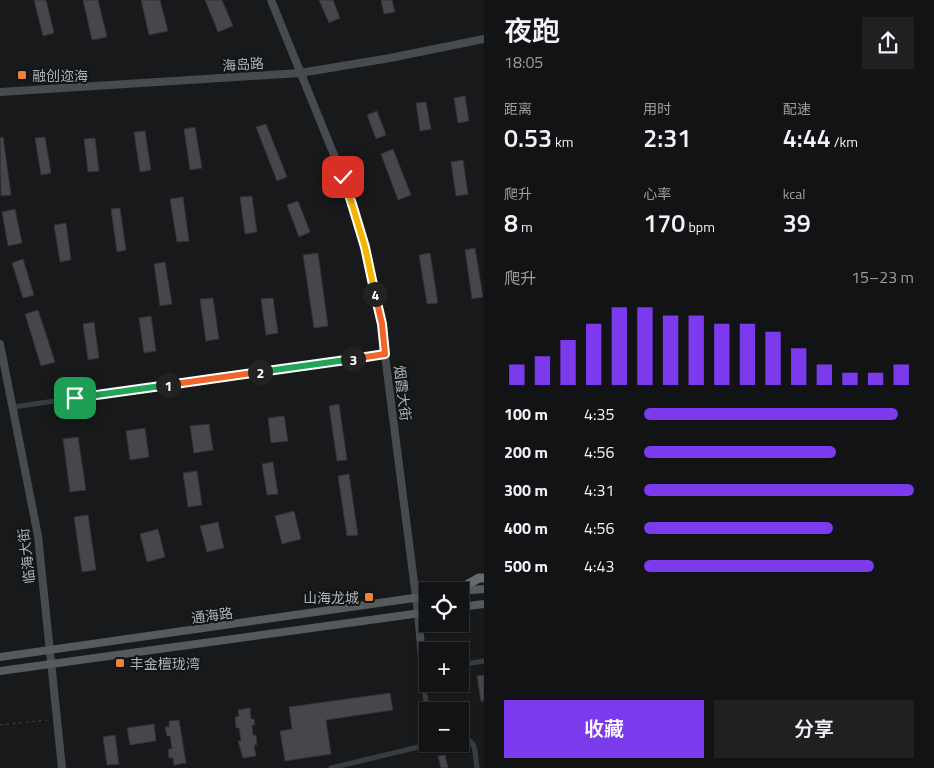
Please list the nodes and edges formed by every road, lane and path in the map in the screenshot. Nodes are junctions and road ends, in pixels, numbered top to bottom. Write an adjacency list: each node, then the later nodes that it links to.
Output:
1 (271, 0): 3 (street, 烟霞大街)
2 (484, 39): 3 (street, 海岛路)
3 (300, 73): 4 (street, 海岛路); 6 (street, 烟霞大街)
4 (0, 92)
5 (0, 344): 7 (street, 临海大街)
6 (385, 354): 7 (street); 12 (street, 烟霞大街)
7 (13, 407): 18 (street, 临海大街)
8 (484, 578): 9 (highway)
9 (469, 584)
10 (484, 590): 11 (main road)
11 (469, 591)
12 (416, 598): 13 (main road, 通海路); 16 (street, 烟霞大街); 18 (main road, 通海路)
13 (419, 598)
14 (484, 604): 15 (main road)
15 (469, 606)
16 (418, 613): 17 (street, 烟霞大街); 21 (main road, 通海路)
17 (421, 642)
18 (49, 651): 19 (main road, 通海路); 21 (street, 临海大街)
19 (0, 657)
20 (484, 662): 22 (street)
21 (51, 663): 23 (main road, 通海路); 28 (street, 临海大街)
22 (469, 664)
23 (0, 671)
24 (47, 720): 25 (path)
25 (0, 725)
26 (469, 739): 30 (street)
27 (419, 747): 29 (street)
28 (62, 768)
29 (331, 768)
30 (477, 768)

